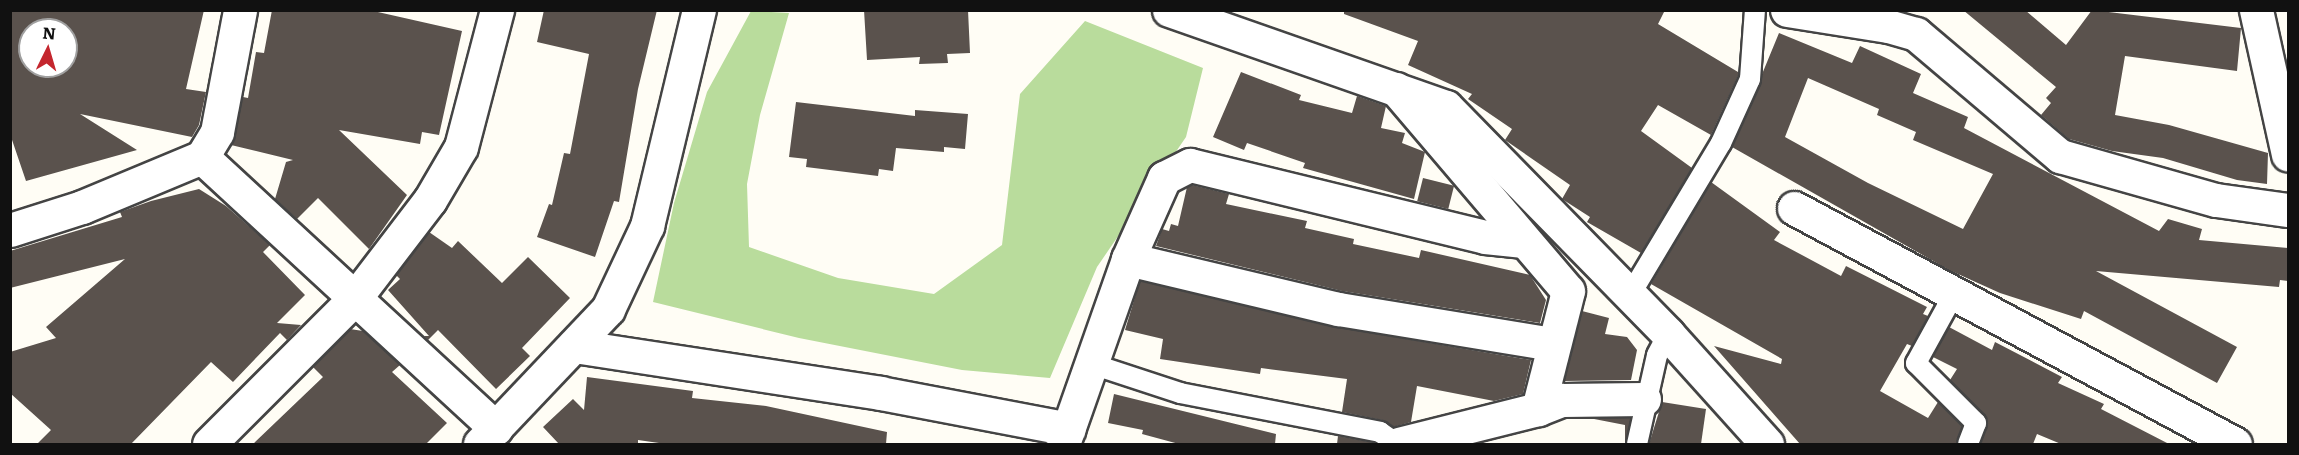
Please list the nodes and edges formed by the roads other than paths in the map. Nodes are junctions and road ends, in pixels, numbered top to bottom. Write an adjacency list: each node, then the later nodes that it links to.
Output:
1 (240, 10): 10 (street)
2 (497, 10): 18 (street)
3 (699, 10): 21 (street)
4 (1169, 10): 8 (street)
5 (1755, 10): 17 (lane)
6 (1787, 10): 12 (street)
7 (2256, 10): 9 (street)
8 (1395, 87): 14 (street); 17 (street)
9 (2289, 154)
10 (202, 157): 13 (street); 18 (street)
11 (1794, 208): 16 (street)
12 (2289, 210)
13 (10, 230)
14 (1524, 241): 15 (street); 20 (street)
15 (1128, 259): 20 (street); 22 (street)
16 (1954, 294): 31 (lane); 32 (street)
17 (1630, 295): 19 (street)
18 (355, 298): 25 (street); 27 (street)
19 (1668, 334): 23 (lane); 30 (street)
20 (1551, 344): 24 (street)
21 (574, 346): 25 (street); 26 (street)
22 (1092, 364): 26 (street); 28 (lane)
23 (1644, 399): 24 (street); 29 (lane)
24 (1538, 409): 28 (street)
25 (488, 436)
26 (1066, 437)
27 (209, 444)
28 (1398, 444)
29 (1637, 444)
30 (1767, 444)
31 (1968, 444)
32 (2235, 444)

